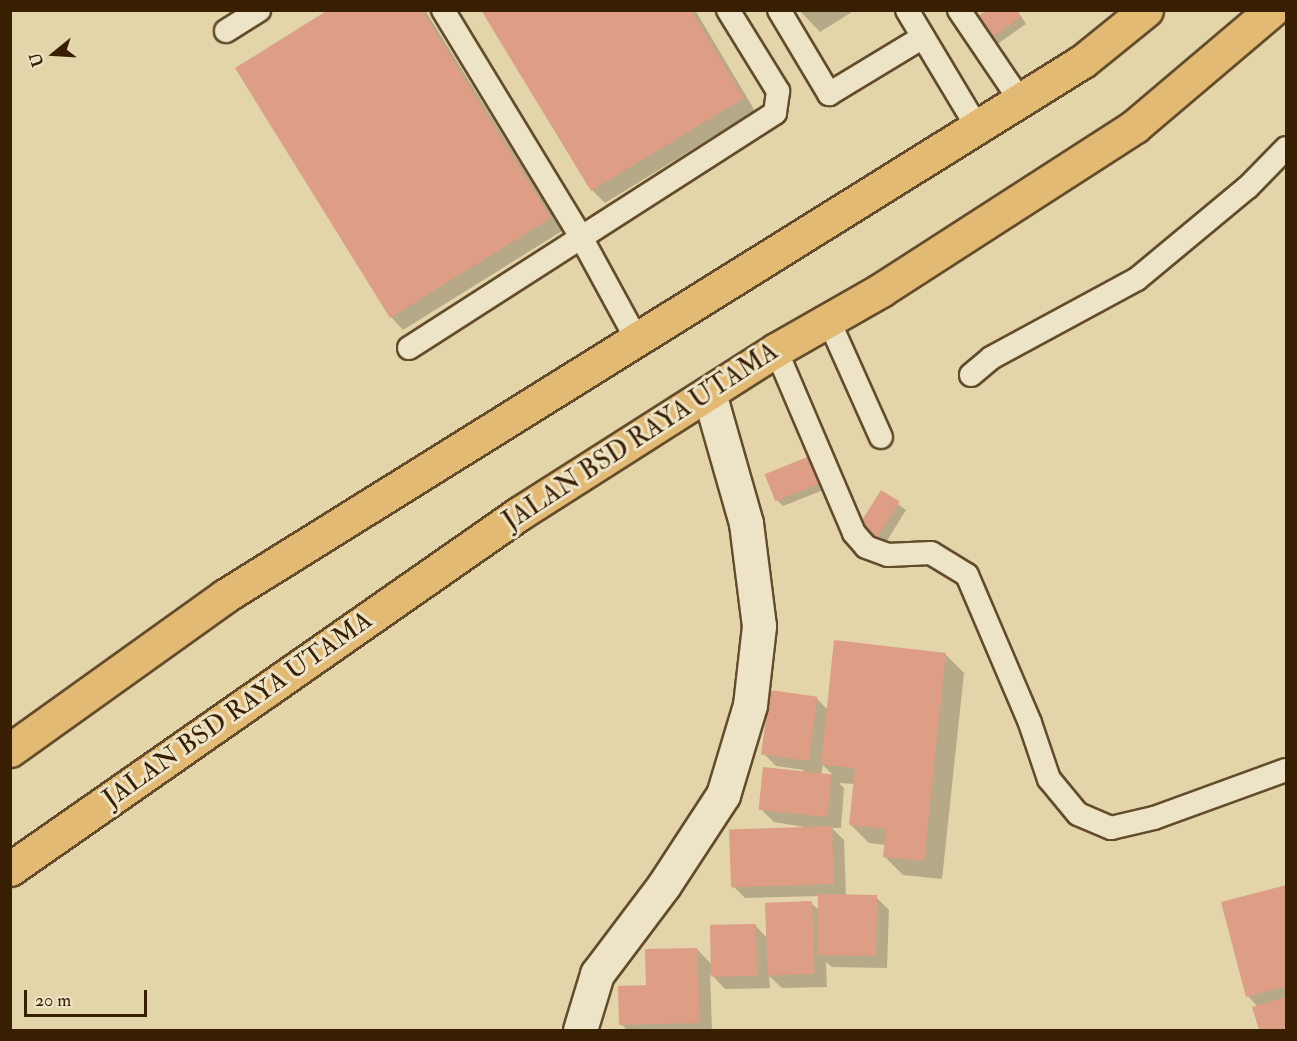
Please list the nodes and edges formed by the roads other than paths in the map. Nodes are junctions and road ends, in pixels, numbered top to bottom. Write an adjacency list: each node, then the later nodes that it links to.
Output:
1 (259, 10): 9 (lane)
2 (443, 10): 14 (lane)
3 (728, 10): 14 (lane)
4 (778, 10): 10 (lane)
5 (907, 10): 10 (lane)
6 (959, 10): 11 (lane)
7 (1146, 10): 11 (main road)
8 (1272, 10): 15 (main road, JALAN BSD RAYA UTAMA)
9 (226, 30)
10 (923, 37): 12 (lane)
11 (1020, 100): 12 (main road)
12 (977, 127): 16 (main road)
13 (1287, 148): 19 (lane)
14 (582, 239): 16 (lane); 17 (lane)
15 (829, 321): 18 (main road, JALAN BSD RAYA UTAMA); 21 (lane)
16 (637, 340): 22 (main road)
17 (409, 348)
18 (776, 350): 20 (main road, JALAN BSD RAYA UTAMA); 23 (lane)
19 (971, 375)
20 (709, 393): 24 (main road, JALAN BSD RAYA UTAMA); 25 (street)
21 (881, 437)
22 (10, 750)
23 (1287, 770)
24 (10, 869)
25 (580, 1030)

